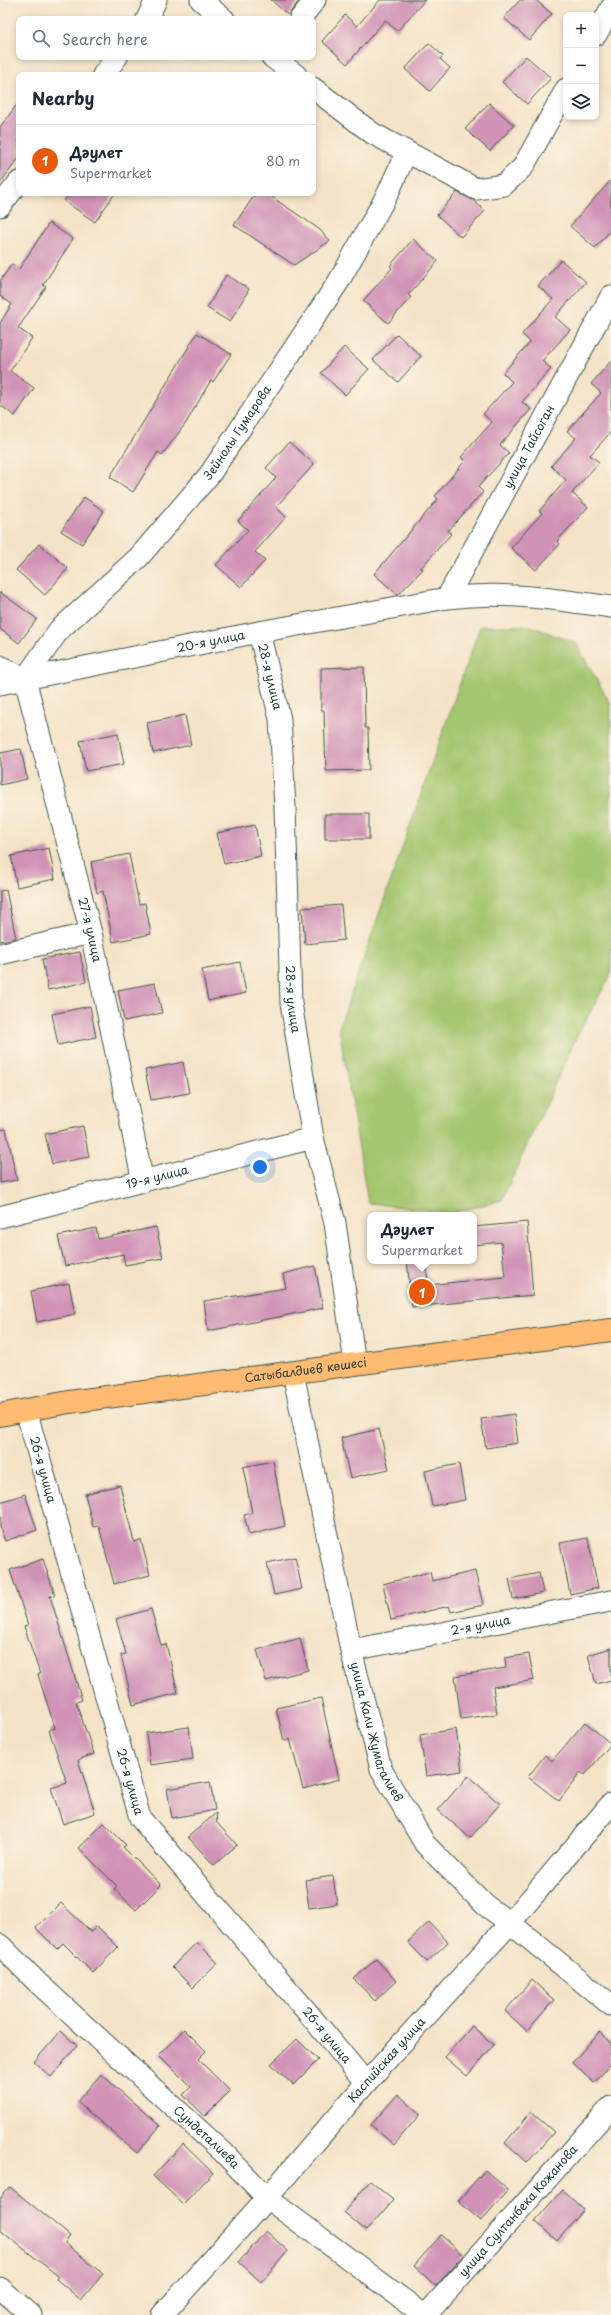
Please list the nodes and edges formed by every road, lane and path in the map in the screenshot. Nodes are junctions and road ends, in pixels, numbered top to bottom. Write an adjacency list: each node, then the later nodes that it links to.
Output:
1 (156, 0): 5 (street)
2 (201, 0): 6 (street)
3 (316, 0): 7 (street)
4 (611, 8): 8 (street)
5 (148, 16)
6 (220, 16)
7 (303, 16)
8 (599, 30)
9 (115, 60): 11 (street)
10 (276, 60): 12 (street)
11 (105, 72)
12 (292, 72)
13 (316, 90): 15 (street)
14 (563, 94): 15 (street)
15 (406, 152): 23 (street, Зейнолы Гумарова)
16 (16, 186): 17 (street)
17 (0, 206)
18 (611, 296): 19 (street, улица Тайсоган)
19 (447, 598): 20 (street, 20-я улица); 21 (street, 20-я улица)
20 (611, 607)
21 (259, 632): 23 (street, 20-я улица); 27 (street, 28-я улица)
22 (0, 666): 23 (street)
23 (25, 679): 24 (street, 20-я улица); 25 (street, 27-я улица)
24 (0, 684)
25 (91, 933): 26 (street); 28 (street, 27-я улица)
26 (0, 954)
27 (313, 1138): 28 (street, 19-я улица); 31 (street, 28-я улица)
28 (143, 1182): 29 (street, 19-я улица)
29 (0, 1217)
30 (611, 1330): 31 (main road, Сатыбалдиев көшесі)
31 (355, 1364): 32 (main road, Сатыбалдиев көшесі)
32 (293, 1373): 33 (main road, Сатыбалдиев көшесі); 36 (street, улица Кали Жумагалиев)
33 (26, 1410): 34 (main road, Сатыбалдиев көшесі); 41 (street, 26-я улица)
34 (0, 1415)
35 (611, 1601): 36 (street, 2-я улица)
36 (351, 1650): 38 (street, улица Кали Жумагалиев)
37 (611, 1804): 38 (street, Каспийская улица)
38 (510, 1923): 40 (street, улица Кали Жумагалиев); 41 (street, Каспийская улица)
39 (0, 1945): 43 (street, Сундеталиева)
40 (611, 2005)
41 (366, 2083): 43 (street, Каспийская улица)
42 (611, 2107): 47 (street, улица Султанбека Кожанова)
43 (267, 2198): 46 (street, Каспийская улица); 47 (street, Сундеталиева)
44 (0, 2288): 45 (street)
45 (32, 2315)
46 (162, 2315)
47 (425, 2315)

